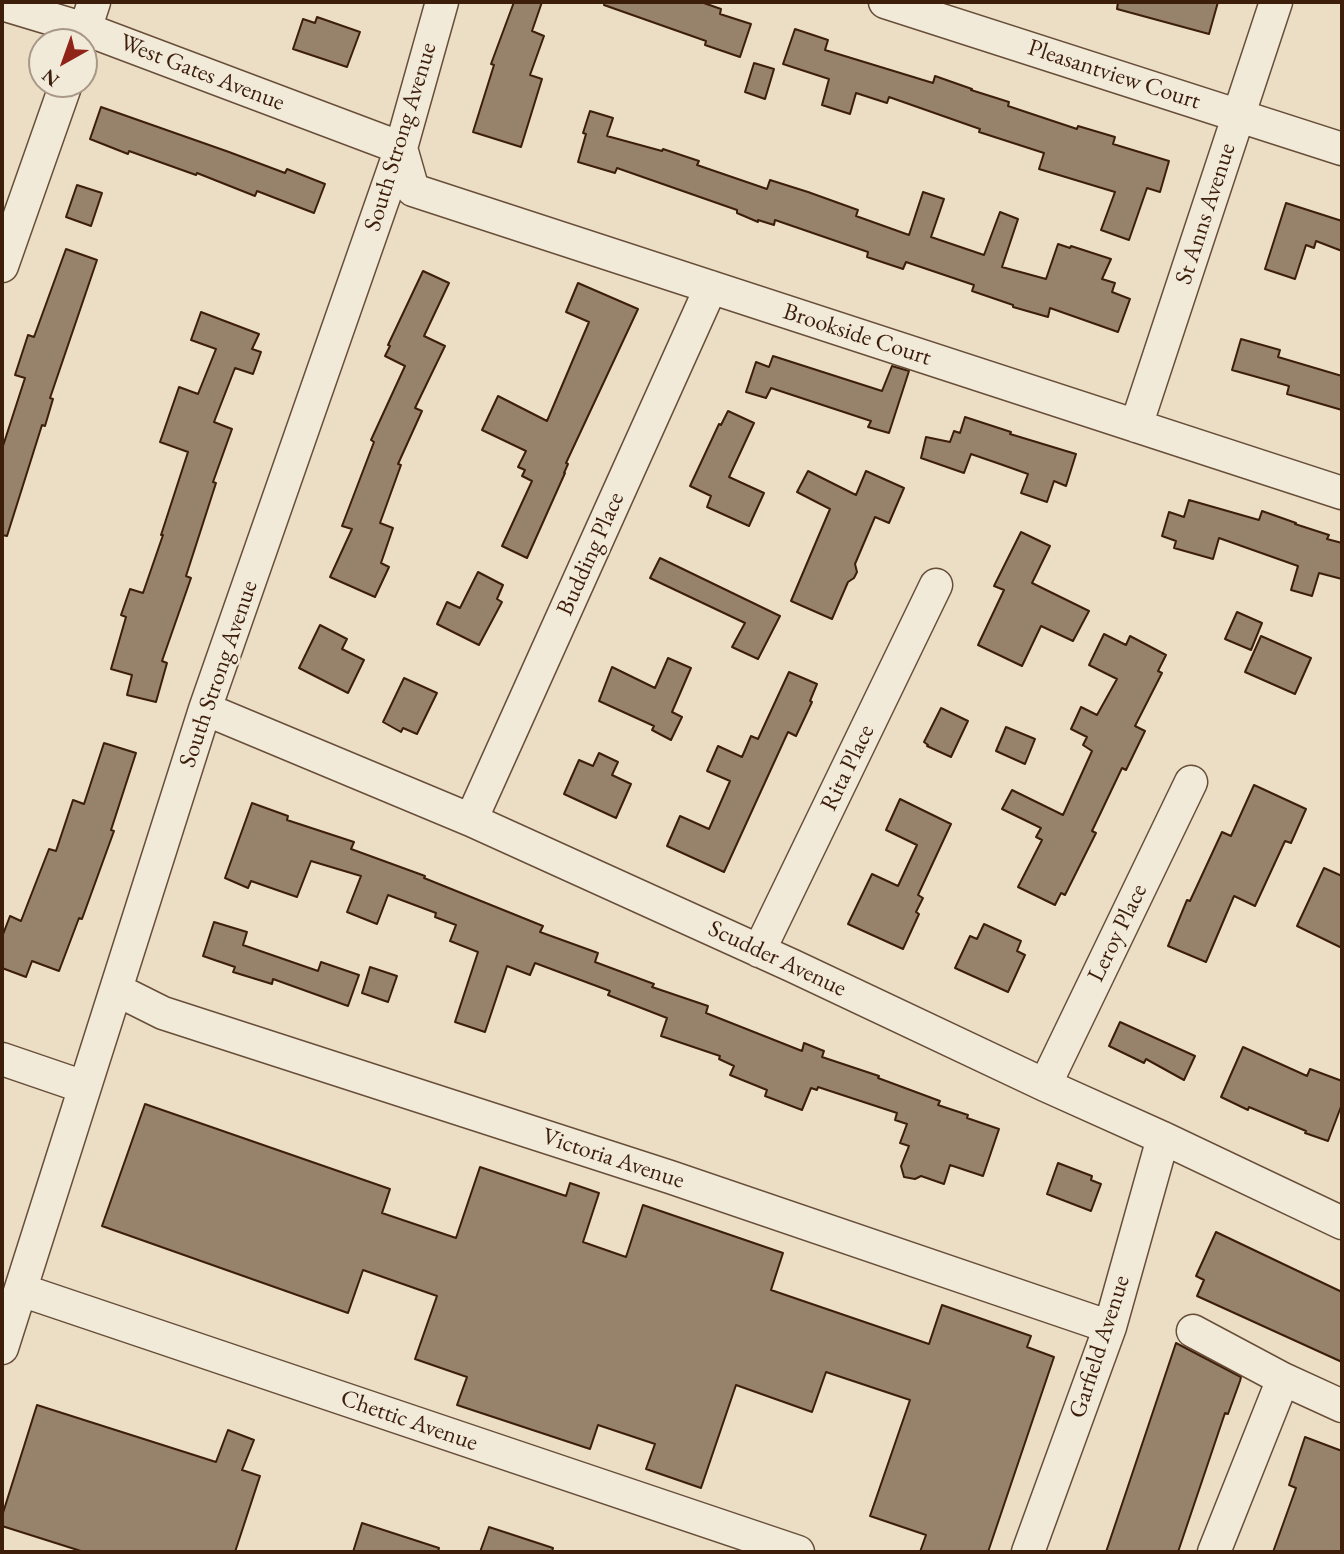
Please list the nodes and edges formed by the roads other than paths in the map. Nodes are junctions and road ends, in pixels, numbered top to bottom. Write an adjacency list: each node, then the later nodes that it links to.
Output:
1 (442, 2): 8 (street, South Strong Avenue)
2 (885, 2): 7 (street, Pleasantview Court)
3 (1276, 2): 7 (street, St Anns Avenue)
4 (2, 4): 5 (street, West Gates Avenue)
5 (87, 24): 8 (street, West Gates Avenue)
6 (61, 98): 10 (street)
7 (1239, 116): 9 (street, Pleasantview Court); 12 (street, St Anns Avenue)
8 (401, 148): 11 (street, Brookside Court); 15 (street, South Strong Avenue)
9 (1342, 149)
10 (2, 266)
11 (711, 287): 12 (street, Brookside Court); 17 (street, Budding Place)
12 (1136, 426): 13 (street, Brookside Court)
13 (1342, 493)
14 (936, 586): 18 (street, Rita Place)
15 (205, 709): 17 (street, Scudder Avenue); 19 (street, South Strong Avenue)
16 (1191, 782): 21 (street, Leroy Place)
17 (471, 820): 18 (street, Scudder Avenue)
18 (759, 951): 21 (street, Scudder Avenue)
19 (117, 990): 22 (street, South Strong Avenue); 26 (street, Victoria Avenue)
20 (2, 1059): 22 (street)
21 (1045, 1084): 23 (street, Scudder Avenue)
22 (84, 1087): 25 (street, South Strong Avenue)
23 (1163, 1138): 24 (street, Scudder Avenue); 26 (street, Garfield Avenue)
24 (1342, 1223)
25 (21, 1290): 28 (street, South Strong Avenue); 31 (street, Chettic Avenue)
26 (1111, 1327): 32 (street, Garfield Avenue)
27 (1193, 1331): 29 (street)
28 (2, 1348)
29 (1283, 1379): 30 (street); 33 (street)
30 (1342, 1406)
31 (798, 1552)
32 (1028, 1552)
33 (1214, 1552)

